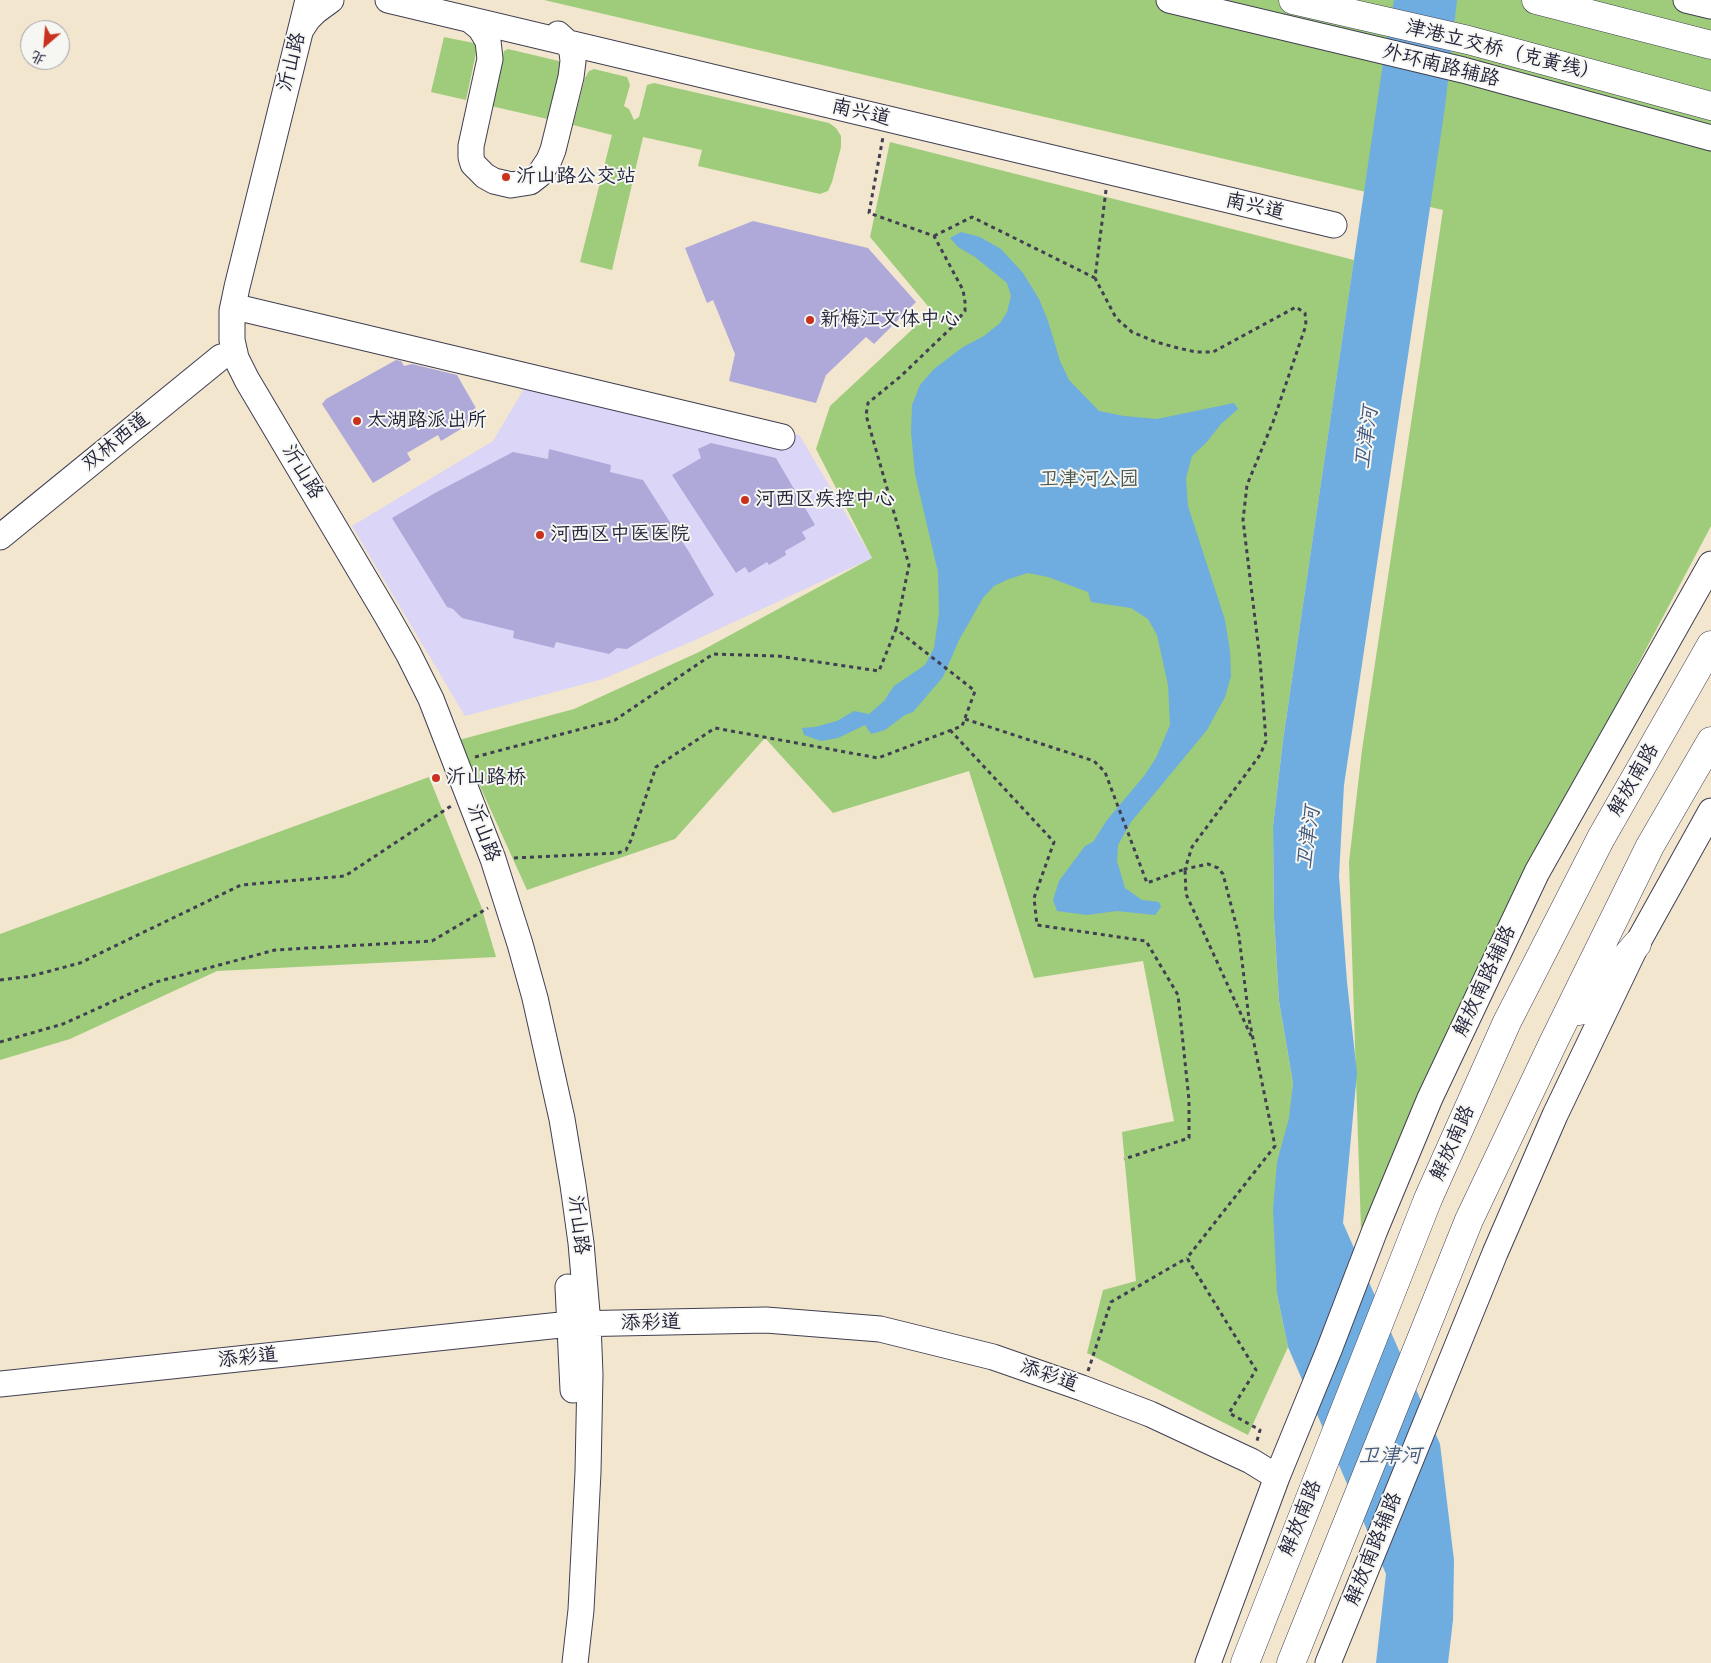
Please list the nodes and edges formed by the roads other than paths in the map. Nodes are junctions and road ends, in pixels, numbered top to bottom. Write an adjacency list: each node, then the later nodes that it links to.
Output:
1 (292, 0): 14 (street, 沂山路)
2 (301, 0): 14 (street)
3 (308, 0): 14 (street, 沂山路)
4 (331, 0): 14 (street)
5 (388, 0): 13 (street, 南兴道)
6 (454, 0): 12 (street, 南兴道)
7 (1170, 0): 18 (street, 外环南路辅路)
8 (1293, 0): 17 (highway, 津港立交桥（克黄线）)
9 (1536, 0): 16 (highway)
10 (1686, 0): 11 (street)
11 (1711, 6)
12 (533, 19): 15 (street); 15 (street, 南兴道)
13 (470, 20): 15 (street, 南兴道); 15 (street)
14 (292, 32): 20 (street, 沂山路)
15 (568, 43)
16 (1711, 45)
17 (1711, 106)
18 (1711, 138)
19 (240, 308): 21 (street)
20 (227, 348): 22 (street, 双林西道); 23 (street, 双林西道); 30 (street, 沂山路); 30 (street, 沂山路)
21 (782, 437)
22 (0, 518)
23 (0, 537)
24 (1711, 564): 32 (street, 解放南路辅路)
25 (1711, 645): 37 (highway, 解放南路)
26 (1711, 741): 29 (highway)
27 (1711, 811): 28 (street, 解放南路辅路)
28 (1637, 944): 29 (highway); 39 (street, 解放南路辅路)
29 (1554, 1041): 38 (highway)
30 (579, 1324): 31 (street, 添彩道); 33 (street, 添彩道); 34 (street, 沂山路); 35 (street, 沂山路)
31 (0, 1384)
32 (1301, 1419): 33 (street, 解放南路)
33 (1277, 1478): 36 (street)
34 (560, 1663)
35 (575, 1663)
36 (1208, 1663)
37 (1244, 1663)
38 (1291, 1663)
39 (1328, 1663)

